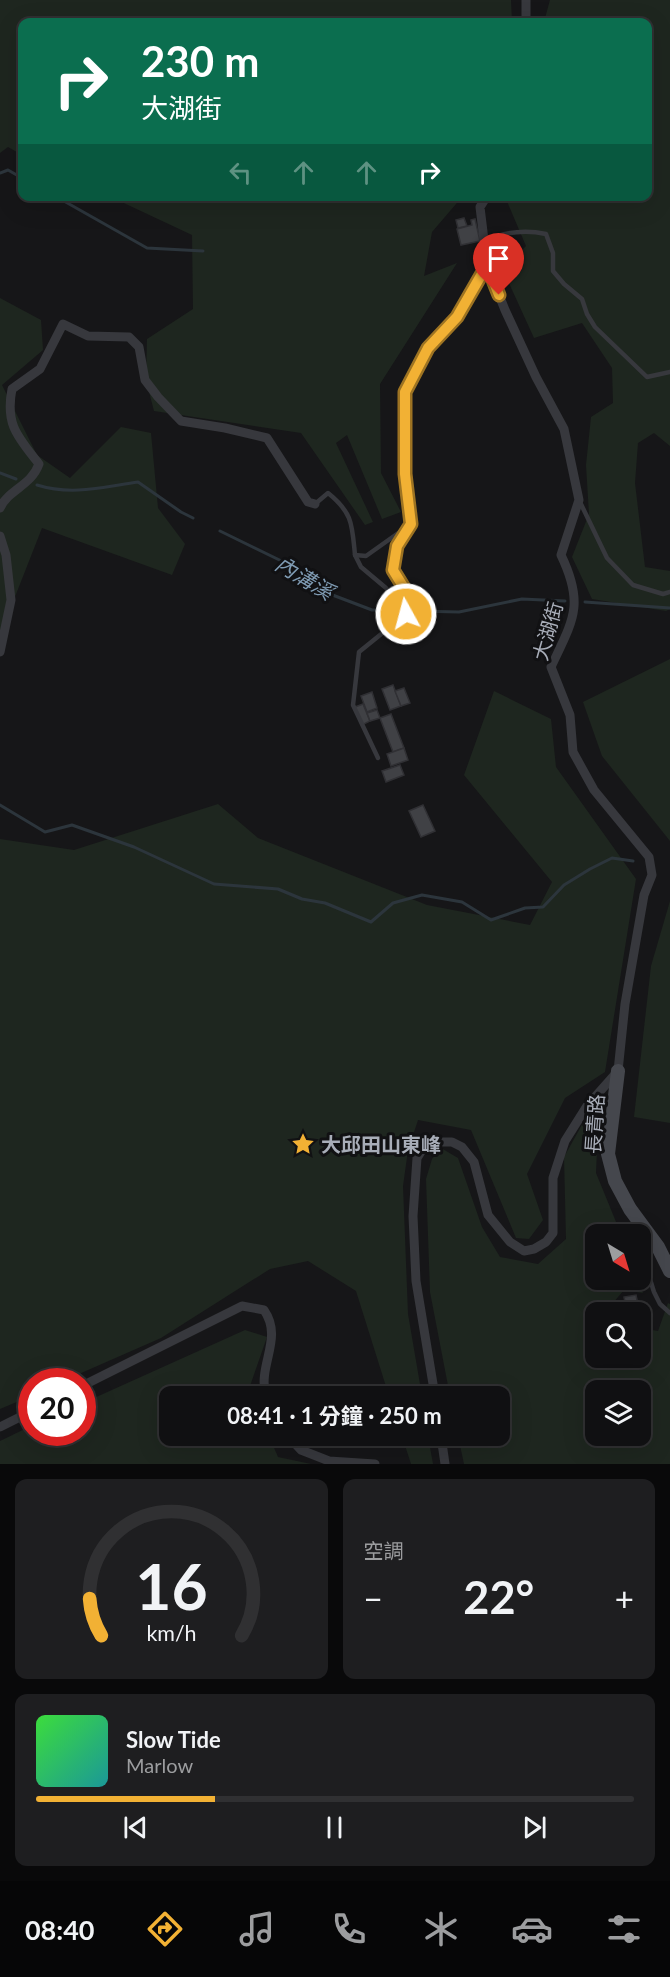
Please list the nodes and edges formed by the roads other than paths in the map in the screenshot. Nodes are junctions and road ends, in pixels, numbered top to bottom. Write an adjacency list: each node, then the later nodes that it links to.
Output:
1 (526, 0): 2 (street)
2 (526, 18)
3 (484, 201): 4 (street)
4 (483, 241): 5 (street); 6 (lane)
5 (487, 265): 7 (street); 10 (lane)
6 (670, 372)
7 (579, 500): 13 (lane); 17 (street, 大湖街)
8 (315, 504): 9 (street); 12 (lane)
9 (0, 508)
10 (411, 524): 12 (lane); 14 (lane)
11 (0, 536): 15 (street)
12 (355, 555): 14 (lane)
13 (670, 592)
14 (406, 614): 16 (lane)
15 (0, 652)
16 (378, 758)
17 (618, 1071): 18 (street, 長青路); 25 (street)
18 (630, 1209): 19 (lane); 20 (street, 長青路)
19 (634, 1224)
20 (670, 1271)
21 (651, 1278): 22 (lane)
22 (670, 1313)
23 (96, 1379): 24 (street)
24 (265, 1386)
25 (433, 1386)
26 (18, 1418): 27 (street)
27 (0, 1427)
28 (297, 1446): 30 (street)
29 (442, 1446): 31 (street)
30 (375, 1464)
31 (445, 1464)

